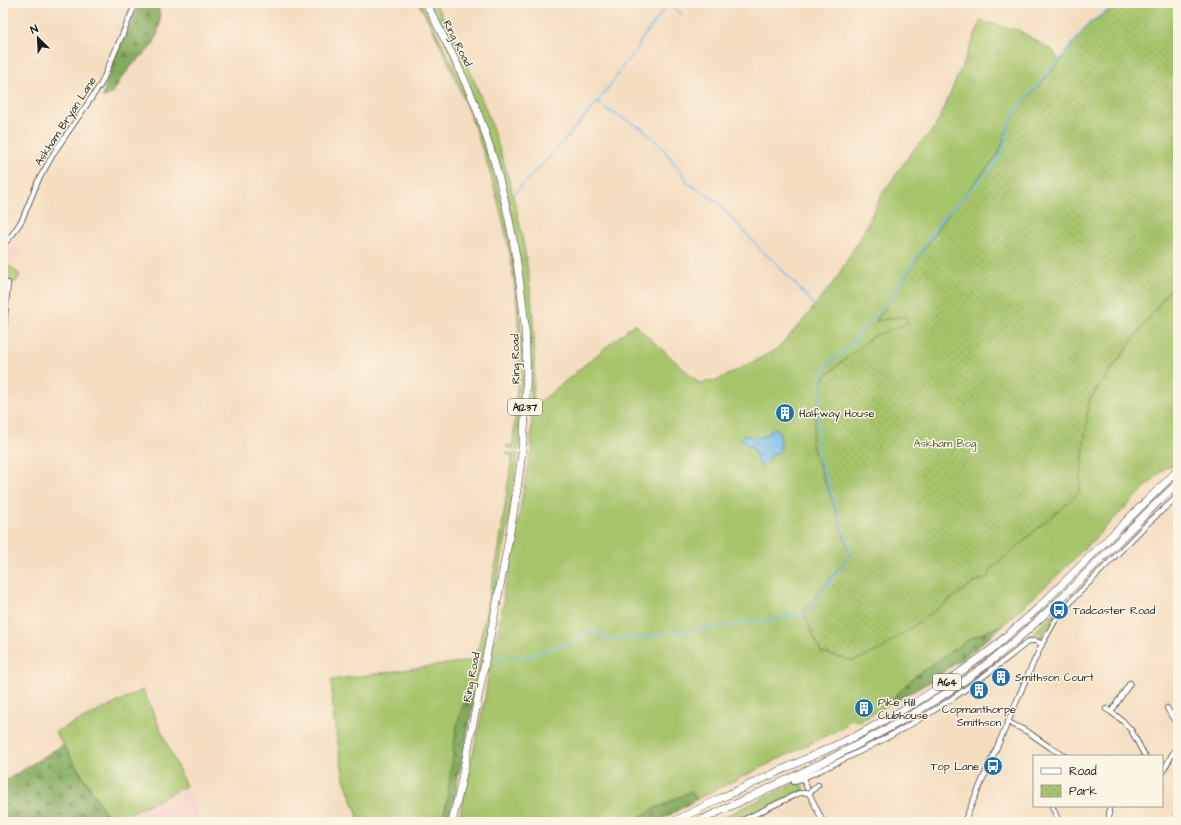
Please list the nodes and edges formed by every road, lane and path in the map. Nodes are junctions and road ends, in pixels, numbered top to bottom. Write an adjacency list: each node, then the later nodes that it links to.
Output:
1 (136, 3): 3 (street, Askham Bryan Lane)
2 (426, 3): 26 (highway, Ring Road / A1237)
3 (3, 245)
4 (8, 283): 5 (street)
5 (3, 339)
6 (1176, 471): 27 (highway, A64)
7 (1178, 483): 28 (highway, A64)
8 (1178, 496): 9 (street)
9 (1042, 644): 14 (street); 20 (street)
10 (1130, 683): 13 (street)
11 (1168, 708): 15 (street)
12 (1106, 709): 13 (street)
13 (1111, 712): 18 (street)
14 (1008, 722): 17 (street); 31 (street)
15 (1178, 724)
16 (1178, 744): 19 (street)
17 (1063, 755)
18 (1144, 755)
19 (1163, 771)
20 (803, 779): 21 (street); 23 (street)
21 (794, 782)
22 (818, 785): 23 (street)
23 (808, 790): 29 (street); 30 (street)
24 (1052, 807): 32 (street)
25 (1109, 807): 33 (street)
26 (452, 822)
27 (673, 822)
28 (697, 822)
29 (740, 822)
30 (823, 822)
31 (964, 822)
32 (1059, 822)
33 (1109, 822)

